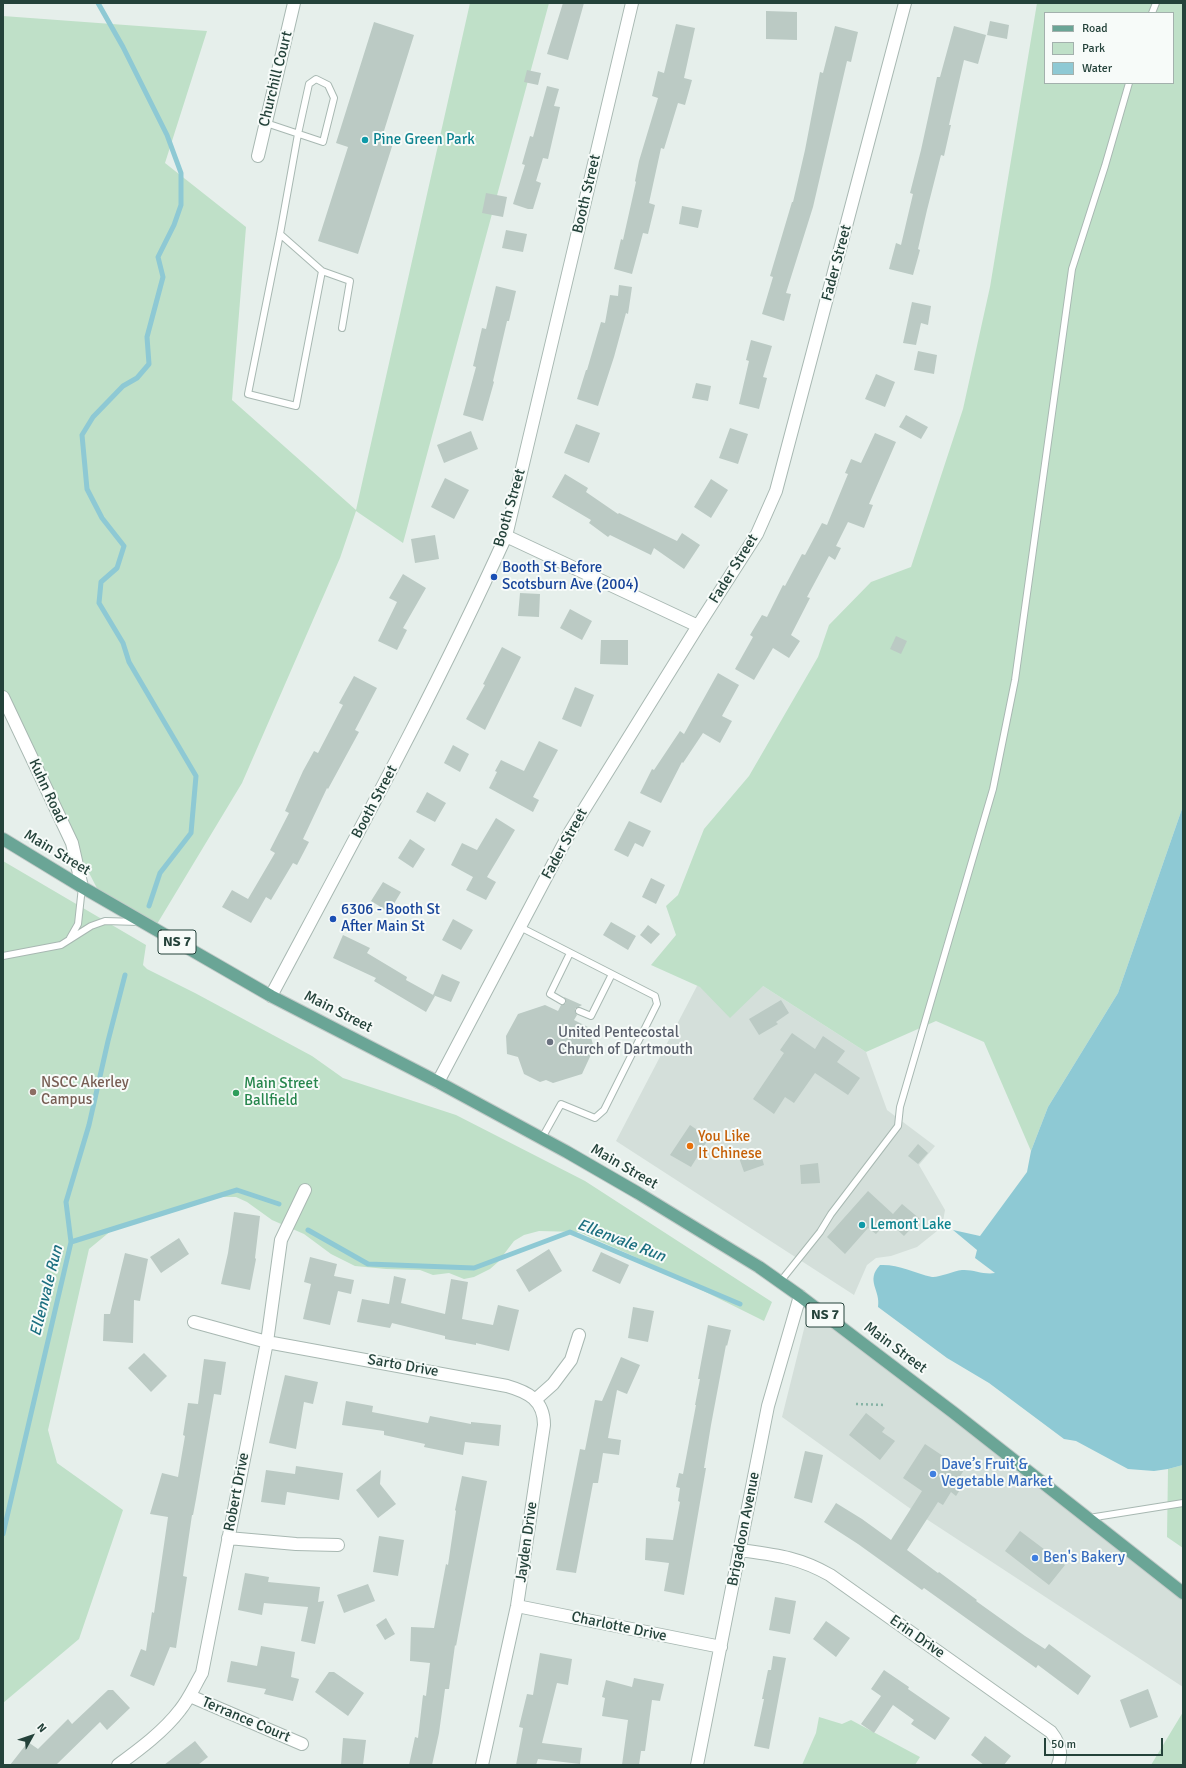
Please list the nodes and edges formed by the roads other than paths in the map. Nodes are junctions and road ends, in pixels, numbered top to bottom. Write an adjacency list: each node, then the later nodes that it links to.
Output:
1 (294, 3): 5 (street, Churchill Court)
2 (632, 3): 11 (street, Booth Street)
3 (905, 3): 12 (street, Fader Street)
4 (1129, 84): 28 (lane)
5 (266, 122): 6 (lane); 7 (street, Churchill Court)
6 (298, 134): 6 (lane); 8 (lane)
7 (258, 156)
8 (280, 234): 9 (lane); 9 (lane)
9 (322, 271): 10 (lane)
10 (342, 328)
11 (506, 536): 12 (street); 22 (street, Booth Street)
12 (698, 626): 17 (street, Fader Street)
13 (3, 697): 15 (street, Kuhn Road)
14 (3, 839): 15 (main road, Main Street / NS 7)
15 (82, 887): 16 (main road, Main Street / NS 7); 18 (lane)
16 (145, 923): 18 (lane); 22 (main road, Main Street / NS 7)
17 (520, 927): 19 (lane); 25 (street, Fader Street)
18 (70, 939): 20 (lane)
19 (570, 953): 21 (lane); 23 (lane)
20 (3, 956)
21 (612, 974): 24 (lane); 26 (lane)
22 (271, 996): 25 (main road, Main Street / NS 7)
23 (562, 1001)
24 (579, 1010)
25 (438, 1082): 26 (main road, Main Street / NS 7)
26 (542, 1138): 28 (main road, Main Street / NS 7)
27 (305, 1190): 32 (street, Robert Drive)
28 (780, 1282): 29 (main road, Main Street / NS 7)
29 (800, 1296): 35 (main road, Main Street / NS 7); 38 (street, Brigadoon Avenue)
30 (194, 1322): 32 (street, Sarto Drive)
31 (579, 1335): 33 (street)
32 (267, 1342): 33 (street, Sarto Drive); 36 (street, Robert Drive)
33 (535, 1400): 40 (street, Jayden Drive)
34 (1183, 1503): 35 (lane)
35 (1087, 1518): 39 (main road, Main Street / NS 7)
36 (228, 1538): 37 (street); 42 (street, Robert Drive)
37 (338, 1545)
38 (740, 1550): 41 (street, Brigadoon Avenue); 47 (street, Erin Drive)
39 (1183, 1593)
40 (517, 1606): 41 (street, Charlotte Drive); 45 (street, Jayden Drive)
41 (721, 1647): 46 (street, Brigadoon Avenue)
42 (190, 1696): 43 (street, Terrance Court); 44 (street, Robert Drive)
43 (302, 1744)
44 (118, 1765)
45 (482, 1765)
46 (697, 1765)
47 (1058, 1765)

